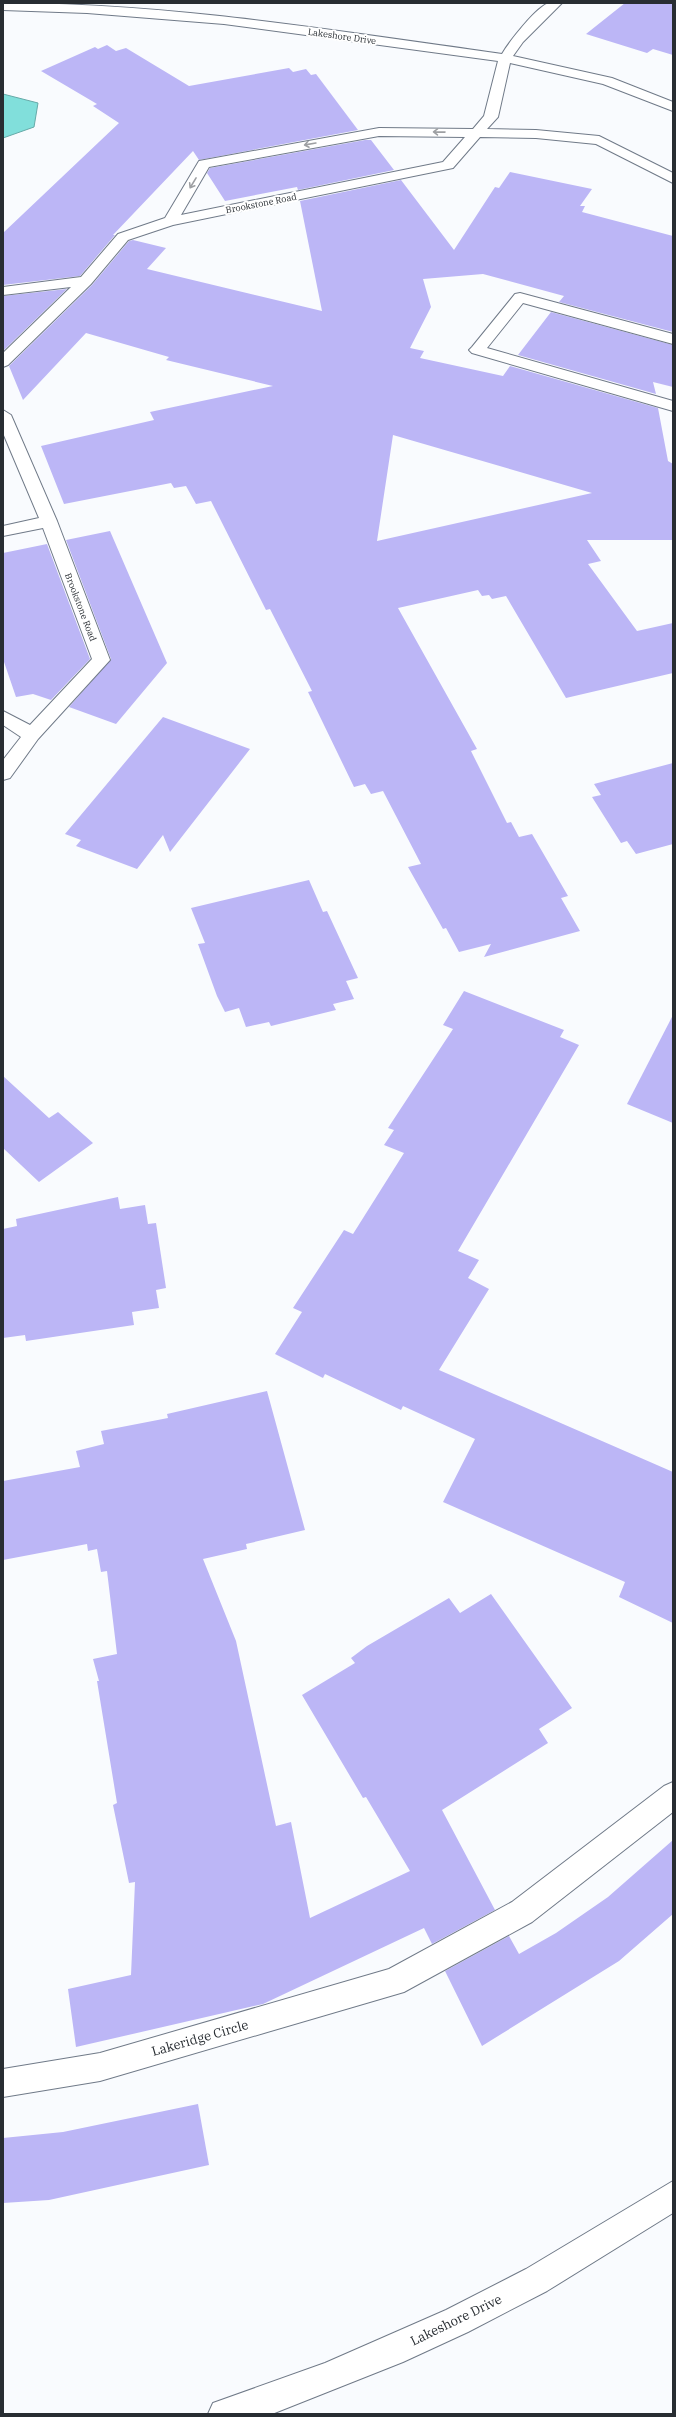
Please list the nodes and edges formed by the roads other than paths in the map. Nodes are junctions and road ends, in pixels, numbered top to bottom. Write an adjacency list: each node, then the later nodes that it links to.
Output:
1 (556, 3): 3 (street)
2 (3, 6): 3 (street, Lakeshore Drive)
3 (505, 58): 4 (street, Lakeshore Drive); 5 (street, Brookstone Road)
4 (673, 107)
5 (478, 133): 6 (street); 7 (street, Brookstone Road); 7 (street, one-way to 7)
6 (673, 179)
7 (170, 221): 8 (street, Brookstone Road)
8 (86, 281): 9 (street); 11 (street, Brookstone Road)
9 (3, 291)
10 (673, 339): 12 (street)
11 (3, 362)
12 (673, 406)
13 (3, 416): 14 (street, Brookstone Road)
14 (49, 520): 15 (street); 17 (street, Brookstone Road)
15 (3, 531)
16 (3, 717): 17 (street)
17 (32, 735): 18 (street, Brookstone Road)
18 (3, 773)
19 (673, 1795): 20 (street, Lakeridge Circle)
20 (3, 2083)
21 (673, 2196): 22 (street, Lakeshore Drive)
22 (224, 2414)

